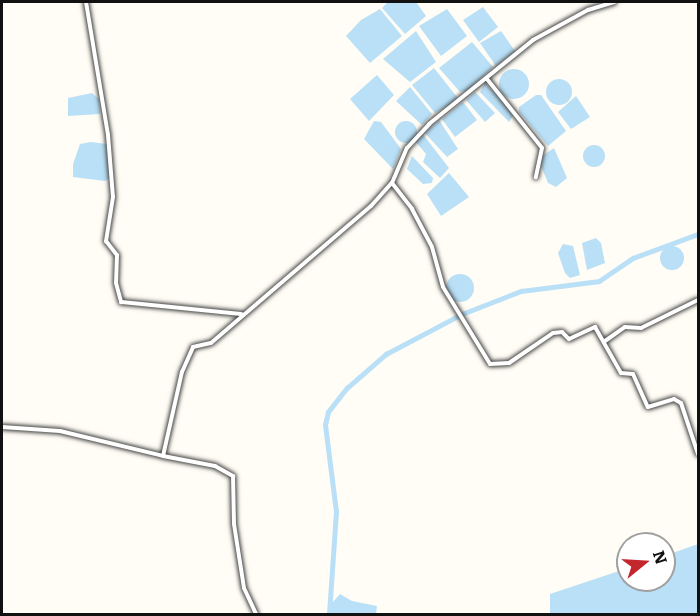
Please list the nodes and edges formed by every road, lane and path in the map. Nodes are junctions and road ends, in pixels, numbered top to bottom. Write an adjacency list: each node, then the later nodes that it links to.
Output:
1 (86, 2): 7 (street)
2 (615, 2): 3 (street)
3 (487, 79): 4 (street); 5 (street)
4 (536, 177)
5 (392, 183): 7 (street); 8 (street)
6 (699, 300): 8 (street)
7 (241, 314): 11 (street)
8 (605, 341): 10 (street)
9 (2, 427): 11 (street)
10 (699, 454)
11 (164, 456): 12 (street)
12 (256, 615)

